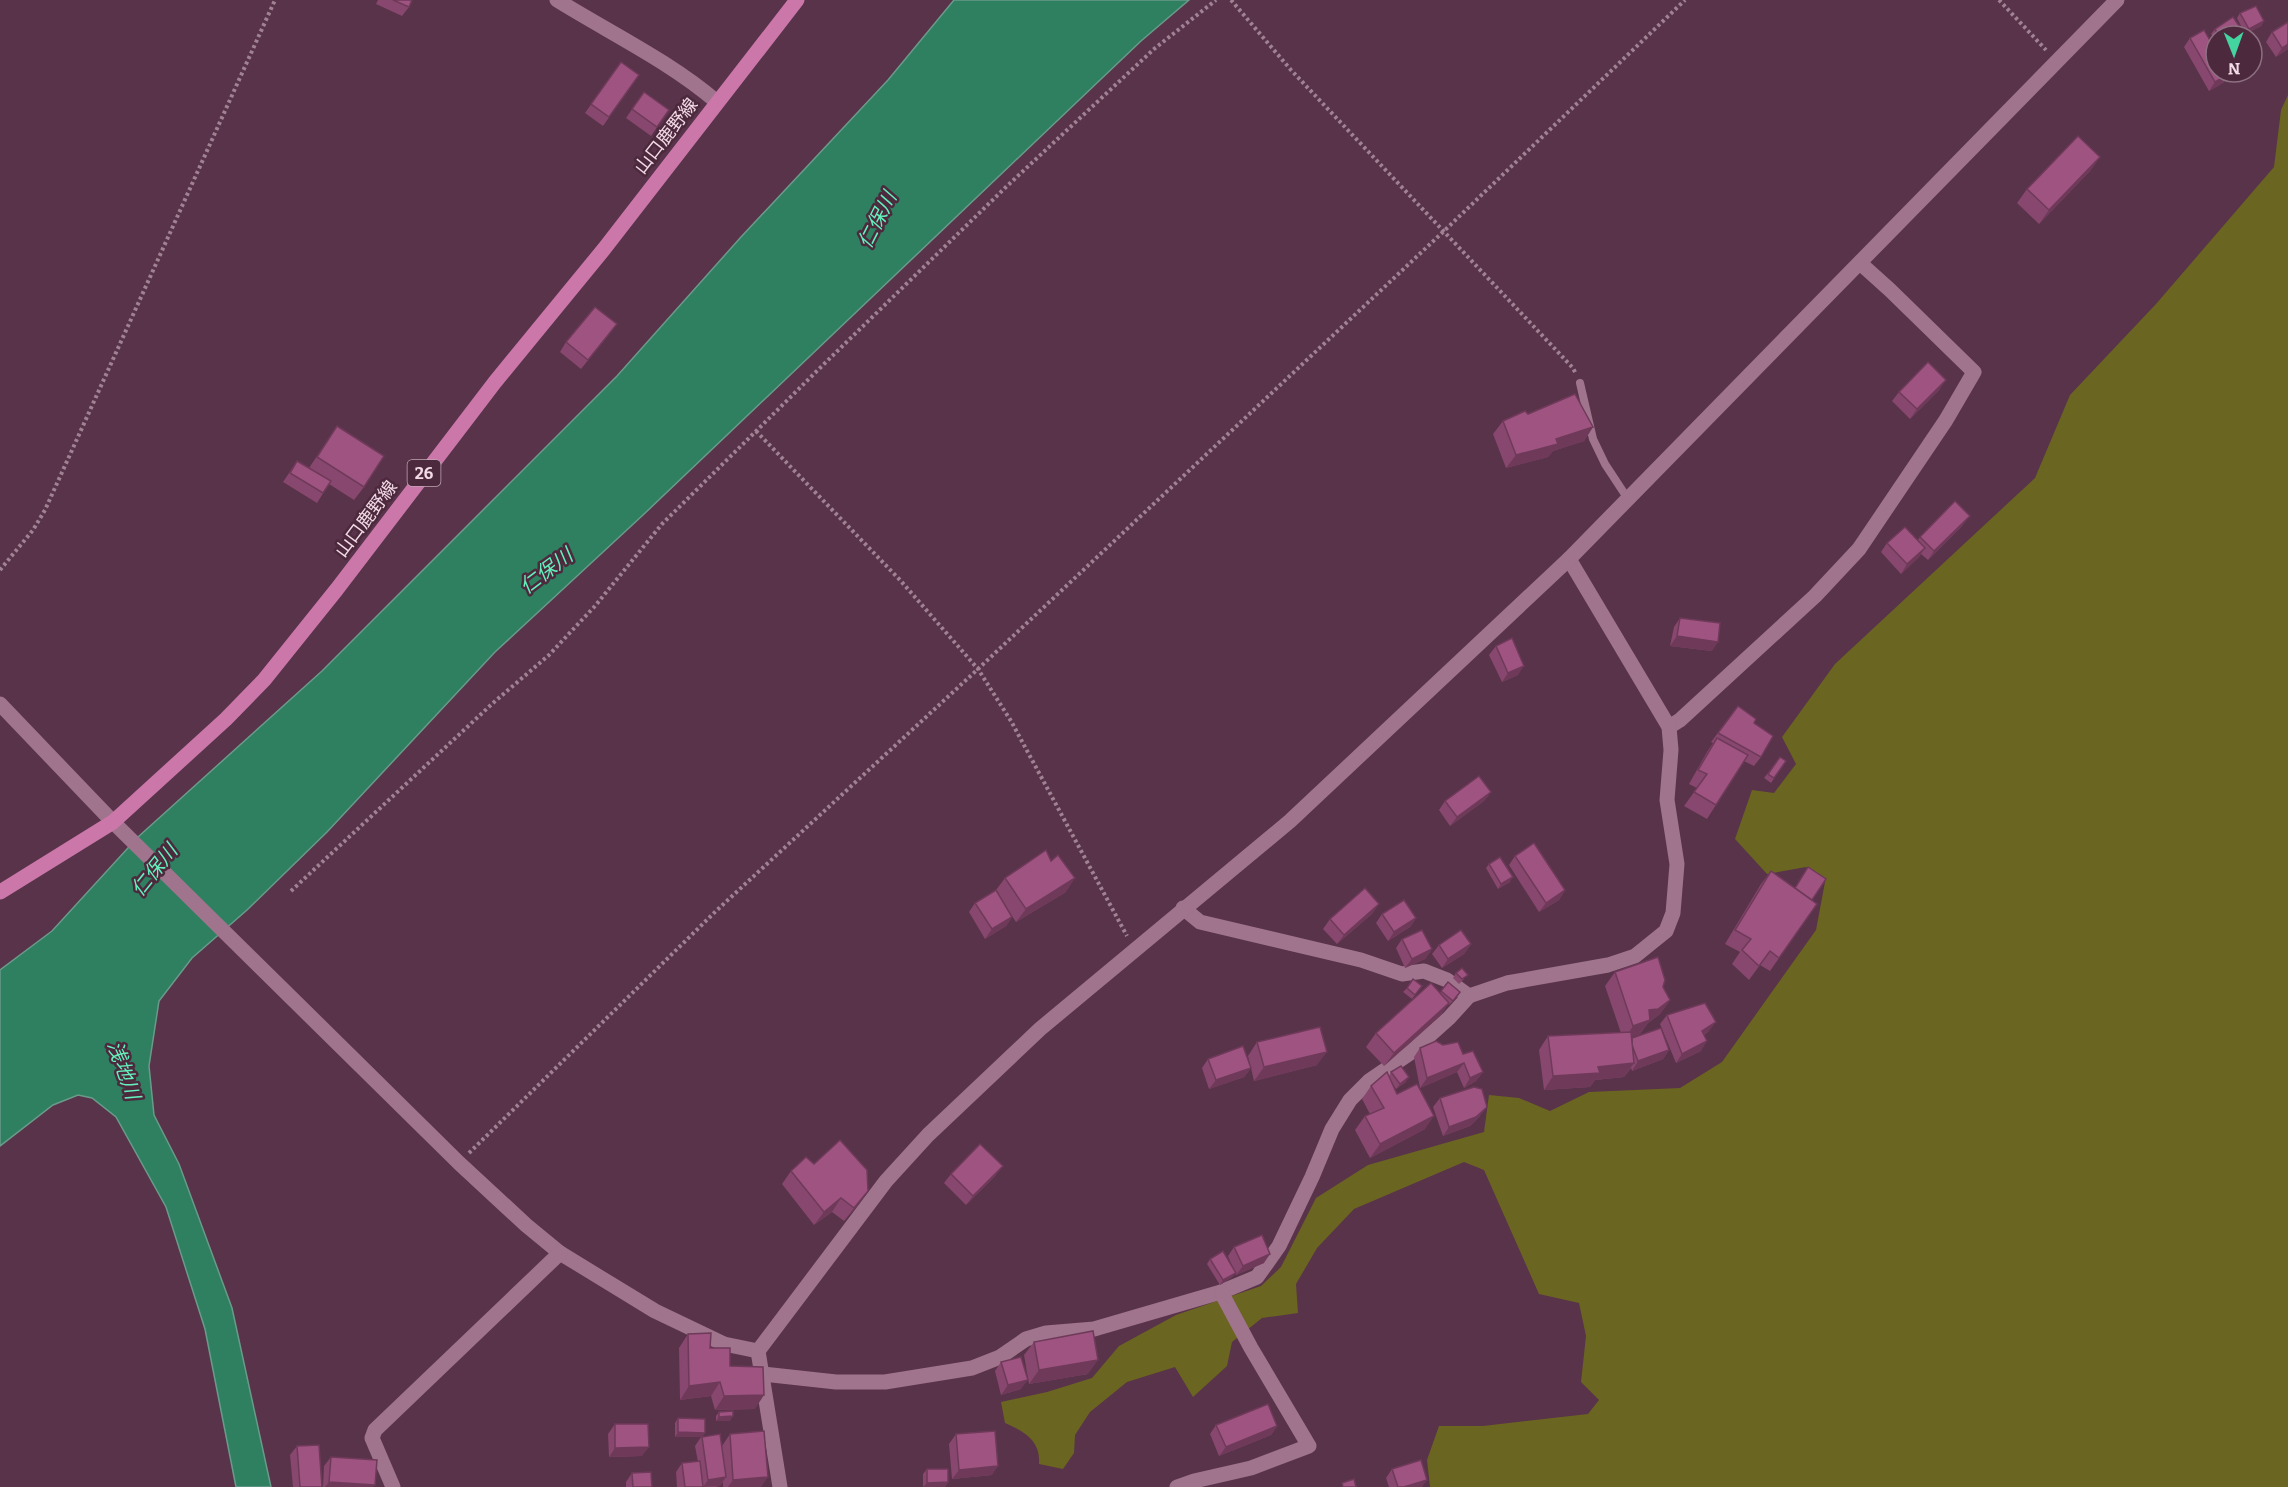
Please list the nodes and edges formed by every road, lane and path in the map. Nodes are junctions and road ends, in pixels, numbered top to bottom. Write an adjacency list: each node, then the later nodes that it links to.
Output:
1 (275, 0): 17 (path)
2 (557, 0): 10 (street)
3 (797, 0): 10 (main road, 山口鹿野線 / 26)
4 (1216, 0): 14 (path)
5 (1231, 0): 11 (path)
6 (1685, 0): 11 (path)
7 (1999, 0): 9 (path)
8 (2117, 0): 9 (street)
9 (2057, 62): 12 (street)
10 (717, 102): 21 (main road, 山口鹿野線 / 26)
11 (1444, 231): 13 (path); 18 (path)
12 (1860, 263): 15 (street); 20 (street)
13 (1580, 383): 15 (lane)
14 (756, 431): 18 (path); 22 (path)
15 (1628, 499): 16 (street)
16 (1569, 559): 20 (street); 24 (street)
17 (0, 570)
18 (978, 669): 25 (path); 27 (path)
19 (0, 704): 21 (street)
20 (1669, 728): 26 (street)
21 (113, 822): 23 (main road, 山口鹿野線 / 26); 27 (street)
22 (291, 891)
23 (0, 892)
24 (1183, 908): 25 (street); 26 (street)
25 (1134, 949): 30 (street)
26 (1469, 996): 29 (street)
27 (459, 1163): 28 (street)
28 (560, 1252): 30 (street); 32 (street)
29 (1221, 1292): 31 (street); 34 (street)
30 (758, 1351): 31 (street)
31 (763, 1374): 33 (street)
32 (393, 1487)
33 (780, 1487)
34 (1178, 1487)

